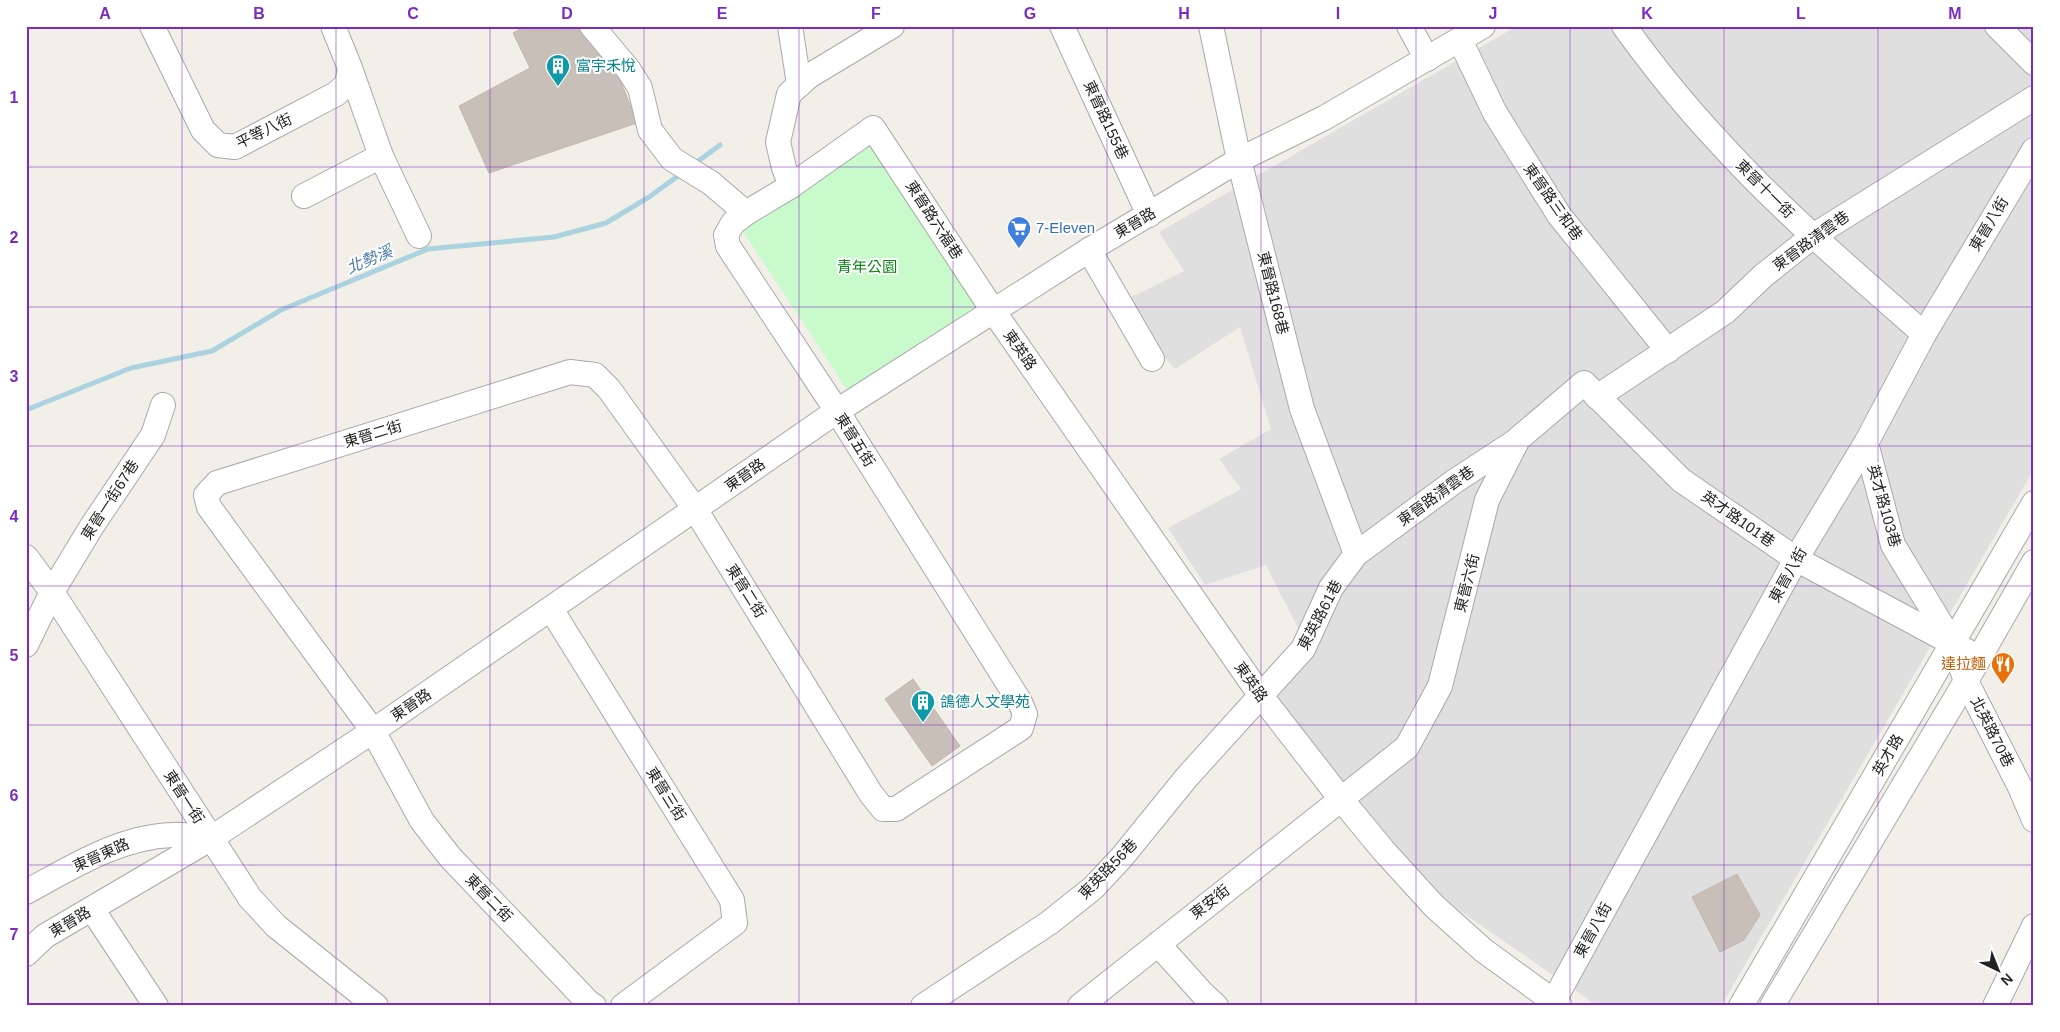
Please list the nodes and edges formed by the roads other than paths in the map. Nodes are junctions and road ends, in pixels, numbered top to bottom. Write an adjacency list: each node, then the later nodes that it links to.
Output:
1 (152, 26): 15 (street, 平等八街)
2 (333, 26): 15 (street)
3 (592, 26): 24 (street)
4 (790, 26): 16 (street)
5 (892, 26): 16 (street)
6 (1062, 26): 25 (street, 東晉路155巷)
7 (1212, 26): 21 (street, 東晉路168巷)
8 (1409, 26): 13 (street)
9 (1483, 26): 12 (street, 東晉路)
10 (1624, 26): 27 (street, 東晉十一街)
11 (1997, 26): 14 (street)
12 (1460, 40): 13 (street, 東晉路); 31 (street, 東晉路三和巷)
13 (1427, 60): 21 (street, 東晉路)
14 (2034, 63)
15 (350, 68): 20 (street)
16 (799, 84): 22 (street)
17 (2034, 98): 27 (street, 東晉路清雲巷)
18 (873, 128): 22 (street, 東晉五街); 29 (street, 東晉路六福巷)
19 (2034, 150): 30 (street, 東晉八街)
20 (381, 156): 23 (street); 26 (street)
21 (1239, 160): 25 (street, 東晉路); 40 (street, 東晉路168巷)
22 (791, 186): 24 (street, 東晉五街)
23 (304, 196)
24 (746, 212): 35 (street, 東晉五街)
25 (1149, 215): 28 (street, 東晉路)
26 (419, 236)
27 (1813, 236): 30 (street, 東晉十一街); 31 (street, 東晉路清雲巷)
28 (1089, 250): 29 (street, 東晉路); 32 (street)
29 (994, 312): 35 (street, 東晉路); 50 (street, 東英路)
30 (1924, 334): 37 (street, 東晉八街)
31 (1668, 351): 33 (street, 東晉路清雲巷)
32 (1152, 358)
33 (1597, 397): 36 (street, 東晉六街); 42 (street, 英才路101巷)
34 (163, 405): 44 (street, 東晉一街67巷)
35 (837, 411): 39 (street, 東晉路); 52 (street, 東晉五街)
36 (1518, 439): 40 (street, 東晉路清雲巷); 53 (street, 東晉六街)
37 (1866, 443): 42 (street, 東晉八街); 46 (street, 英才路103巷)
38 (2034, 503): 46 (street, 英才路)
39 (695, 509): 45 (street, 東晉路); 51 (street, 東晉二街); 52 (street, 東晉二街)
40 (1356, 554): 50 (street, 東英路61巷)
41 (26, 557): 44 (street, 東晉一街)
42 (1796, 559): 46 (street, 英才路101巷); 61 (street, 東晉八街)
43 (2034, 562): 48 (street, 英才路)
44 (52, 592): 47 (street, 東晉一街67巷); 55 (street, 東晉一街)
45 (551, 609): 51 (street, 東晉路); 65 (street, 東晉三街)
46 (1953, 644): 48 (street, 英才路101巷); 49 (street, 北英路70巷); 69 (street, 英才路)
47 (26, 645)
48 (1978, 658): 49 (street, 英才路)
49 (1966, 681): 54 (street, 北英路70巷); 70 (street, 英才路)
50 (1261, 696): 53 (street, 東英路); 66 (street, 東英路56巷)
51 (372, 731): 55 (street, 東晉路); 64 (street, 東晉二街)
52 (947, 777)
53 (1341, 799): 59 (street, 東安街); 61 (street, 東英路)
54 (2034, 820)
55 (210, 839): 56 (street, 東晉東路); 57 (street, 東晉路); 63 (street, 東晉一街)
56 (26, 892)
57 (92, 908): 60 (street, 東晉路); 62 (street)
58 (2034, 926): 71 (street)
59 (1158, 944): 67 (street, 東安街); 68 (street)
60 (26, 954)
61 (1555, 1004)
62 (156, 1006)
63 (376, 1006)
64 (594, 1006)
65 (623, 1006)
66 (923, 1006)
67 (1080, 1006)
68 (1216, 1006)
69 (1741, 1006)
70 (1772, 1006)
71 (1995, 1006)

